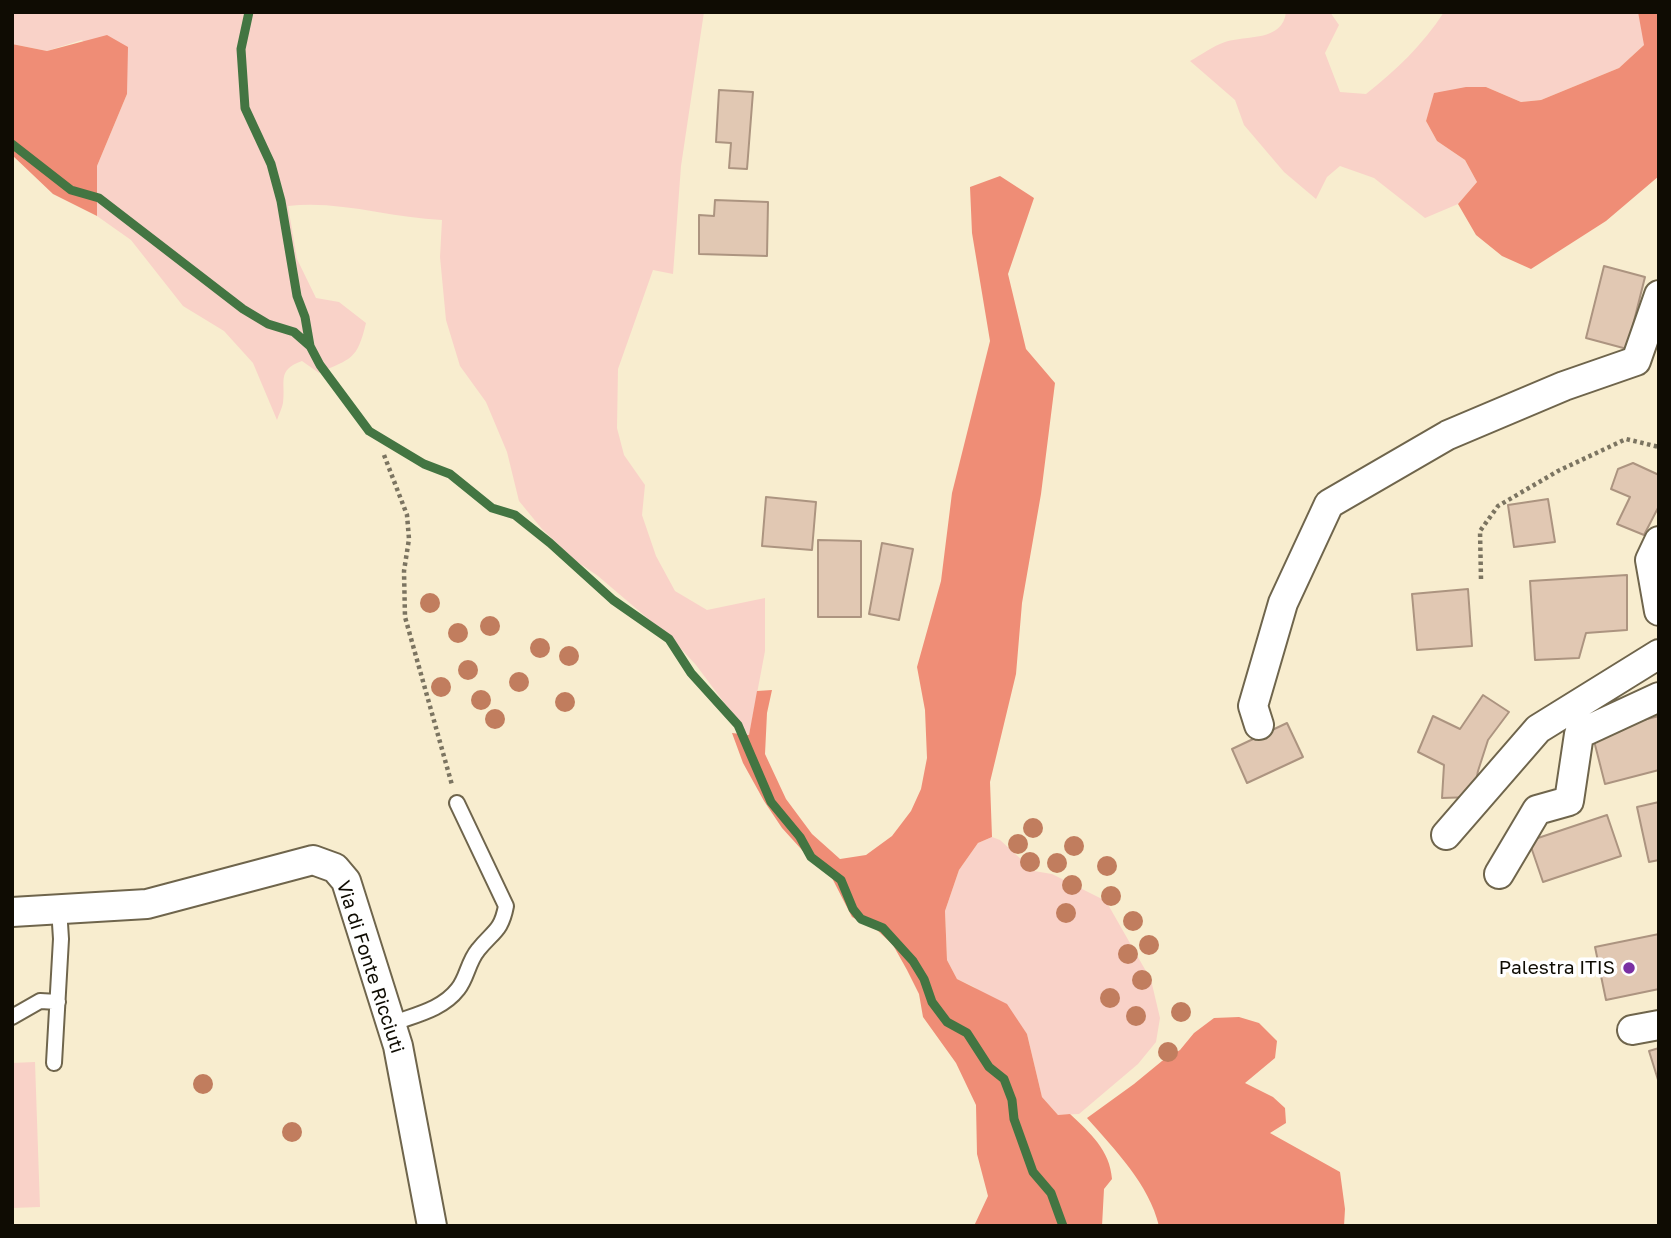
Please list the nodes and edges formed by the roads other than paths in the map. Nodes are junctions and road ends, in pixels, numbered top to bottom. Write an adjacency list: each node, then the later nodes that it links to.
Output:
1 (1659, 295): 6 (street)
2 (1659, 541): 3 (street)
3 (1659, 611)
4 (1659, 654): 8 (street)
5 (1659, 698): 9 (street)
6 (1259, 725)
7 (457, 803): 14 (lane)
8 (1446, 835)
9 (1499, 874)
10 (59, 908): 11 (street, Via di Fonte Ricciuti); 12 (lane); 14 (street, Via di Fonte Ricciuti)
11 (12, 912)
12 (58, 1002): 13 (lane); 15 (lane)
13 (12, 1017)
14 (391, 1024): 16 (street, Via di Fonte Ricciuti)
15 (54, 1063)
16 (432, 1226)

